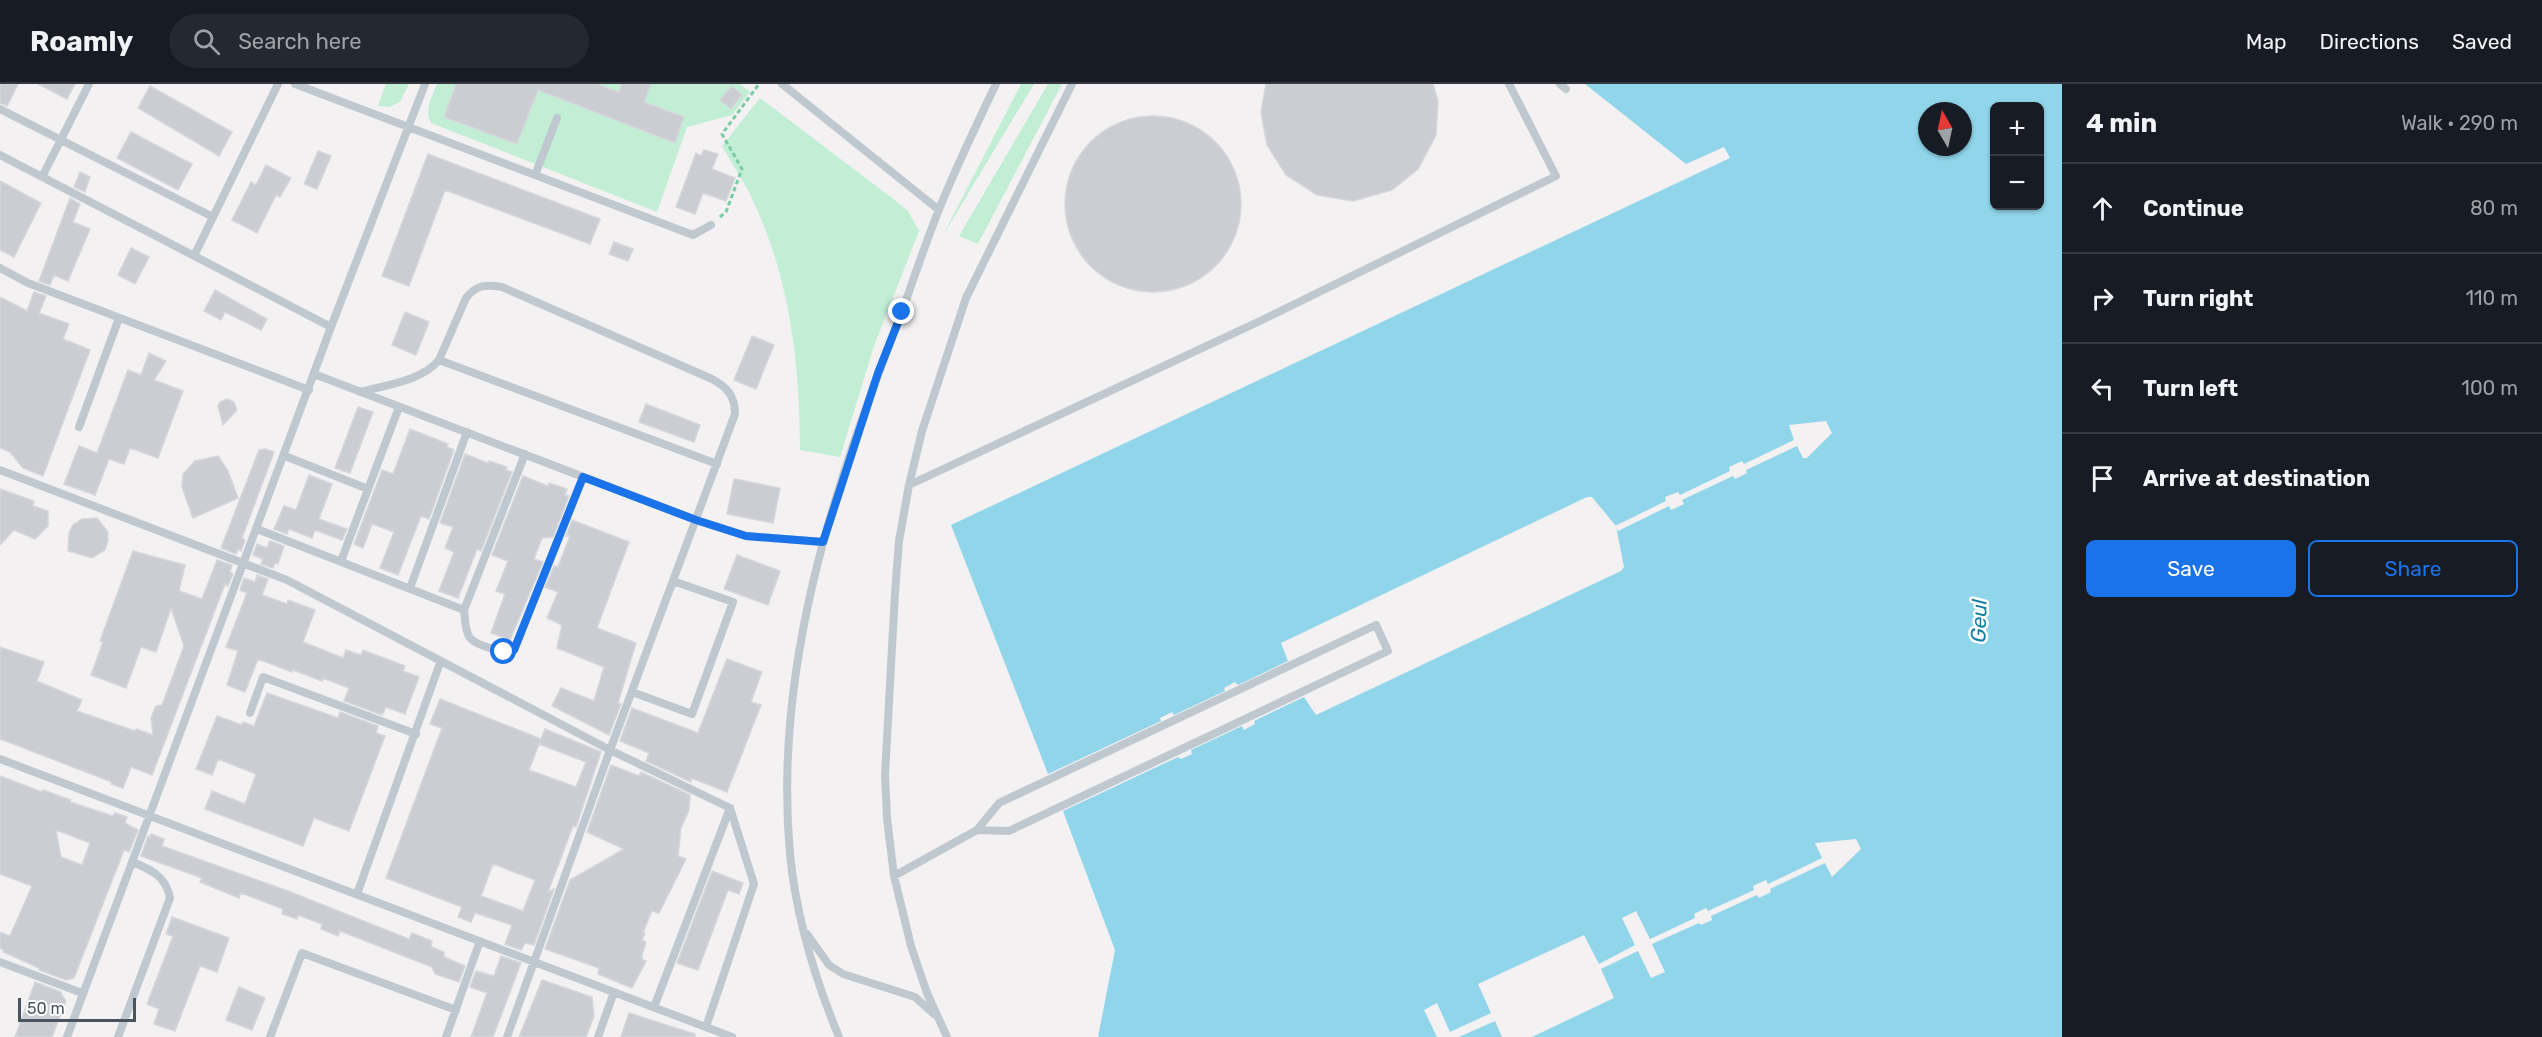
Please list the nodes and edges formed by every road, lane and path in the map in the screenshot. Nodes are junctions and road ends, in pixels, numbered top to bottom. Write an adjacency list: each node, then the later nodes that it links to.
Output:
1 (89, 84): 13 (lane)
2 (278, 84): 18 (lane)
3 (295, 84): 12 (lane)
4 (425, 84): 12 (lane)
5 (759, 84): 19 (path)
6 (782, 84): 17 (lane)
7 (996, 84): 17 (lane)
8 (1072, 84): 36 (lane)
9 (1509, 84): 36 (lane)
10 (0, 109): 13 (lane)
11 (557, 118): 15 (lane)
12 (408, 127): 15 (lane); 23 (lane)
13 (62, 139): 16 (lane); 18 (lane)
14 (0, 155): 16 (lane)
15 (535, 175): 19 (lane)
16 (42, 177): 20 (lane)
17 (939, 210): 40 (lane)
18 (213, 217): 20 (lane)
19 (711, 225)
20 (194, 256): 23 (lane)
21 (0, 268): 22 (lane)
22 (119, 318): 26 (lane); 29 (lane)
23 (331, 327): 25 (lane)
24 (439, 360): 27 (lane); 33 (lane); 33 (lane)
25 (314, 374): 26 (lane); 27 (lane)
26 (309, 390): 32 (lane)
27 (360, 392): 28 (lane)
28 (399, 407): 30 (lane); 37 (lane)
29 (80, 427)
30 (468, 432): 31 (lane); 44 (lane)
31 (525, 454): 35 (lane); 45 (lane)
32 (285, 456): 37 (lane); 39 (lane)
33 (717, 464): 38 (lane)
34 (0, 470): 42 (lane)
35 (583, 477): 38 (lane); 45 (lane)
36 (909, 485): 56 (lane)
37 (368, 489): 41 (lane)
38 (696, 520): 40 (lane); 43 (lane)
39 (257, 529): 41 (lane); 42 (lane)
40 (823, 542): 58 (lane)
41 (341, 561): 44 (lane)
42 (244, 564): 46 (lane); 53 (lane)
43 (673, 581): 47 (lane); 47 (lane)
44 (410, 588): 45 (lane)
45 (464, 610)
46 (440, 663): 49 (lane); 50 (lane)
47 (632, 692): 50 (lane)
48 (250, 713): 49 (lane)
49 (416, 734): 57 (lane)
50 (610, 750): 52 (lane); 61 (lane)
51 (0, 759): 53 (lane)
52 (730, 808): 64 (lane); 67 (lane)
53 (151, 815): 55 (lane); 57 (lane)
54 (977, 830): 54 (lane); 56 (lane)
55 (133, 862): 63 (lane); 69 (lane)
56 (894, 876): 66 (lane)
57 (357, 894): 59 (lane)
58 (802, 925): 66 (lane); 75 (lane)
59 (480, 941): 61 (lane); 65 (lane)
60 (0, 962): 63 (lane)
61 (534, 962): 62 (lane); 72 (lane)
62 (614, 992): 64 (lane); 73 (lane)
63 (82, 993): 68 (lane)
64 (654, 1007): 67 (lane)
65 (456, 1011): 70 (lane); 71 (lane)
66 (938, 1017): 76 (lane)
67 (706, 1027): 74 (lane)
68 (67, 1037)
69 (118, 1037)
70 (270, 1037)
71 (446, 1037)
72 (507, 1037)
73 (597, 1037)
74 (732, 1037)
75 (839, 1037)
76 (947, 1037)

